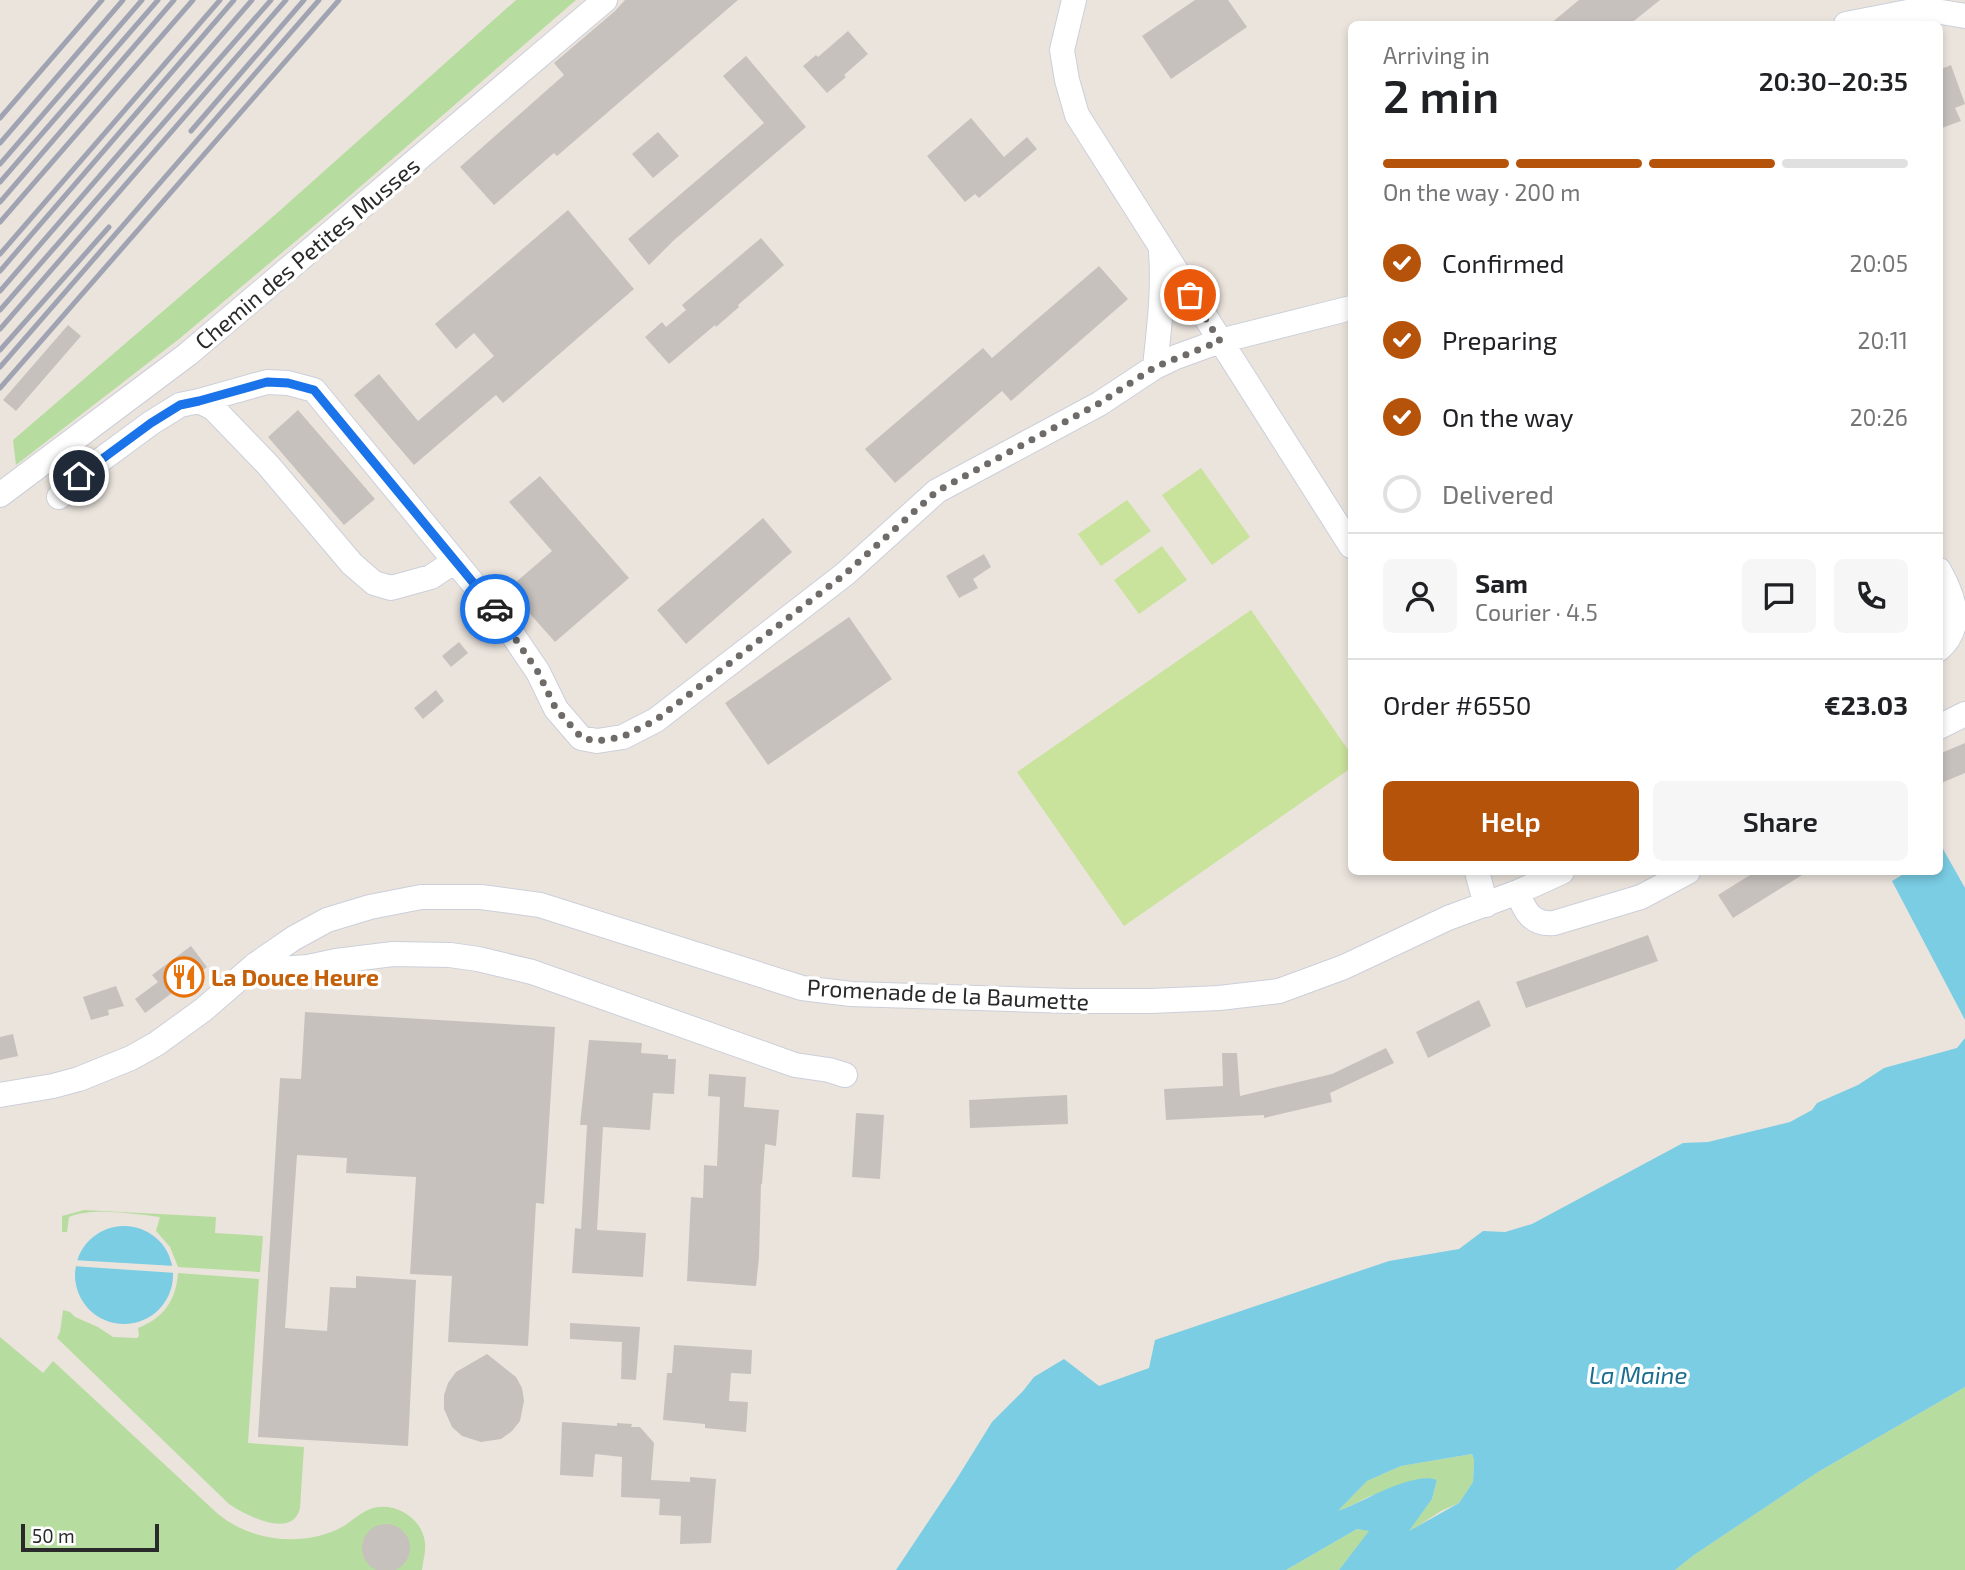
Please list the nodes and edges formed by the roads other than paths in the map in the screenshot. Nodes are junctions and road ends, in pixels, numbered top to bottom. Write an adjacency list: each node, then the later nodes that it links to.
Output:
1 (606, 0): 10 (street, Chemin des Petites Musses)
2 (1074, 0): 5 (street)
3 (1965, 16): 4 (street)
4 (1861, 21)
5 (1161, 248): 7 (street); 8 (street)
6 (1348, 309): 7 (street)
7 (1220, 341): 8 (street); 12 (street)
8 (1155, 367): 13 (street)
9 (199, 401): 11 (street); 13 (street); 13 (street)
10 (0, 495)
11 (59, 496)
12 (1348, 541)
13 (454, 561)
14 (1943, 577): 15 (street)
15 (1943, 645)
16 (1965, 714): 17 (street)
17 (1943, 725)
18 (1478, 875): 22 (street)
19 (1555, 875): 21 (street, Promenade de la Baumette)
20 (1682, 875): 21 (street)
21 (1518, 892): 22 (street, Promenade de la Baumette)
22 (1486, 905): 23 (street, Promenade de la Baumette)
23 (288, 943): 24 (street, Promenade de la Baumette); 25 (street)
24 (255, 965): 25 (street); 27 (street, Promenade de la Baumette)
25 (308, 968): 26 (street)
26 (845, 1075)
27 (0, 1095)

